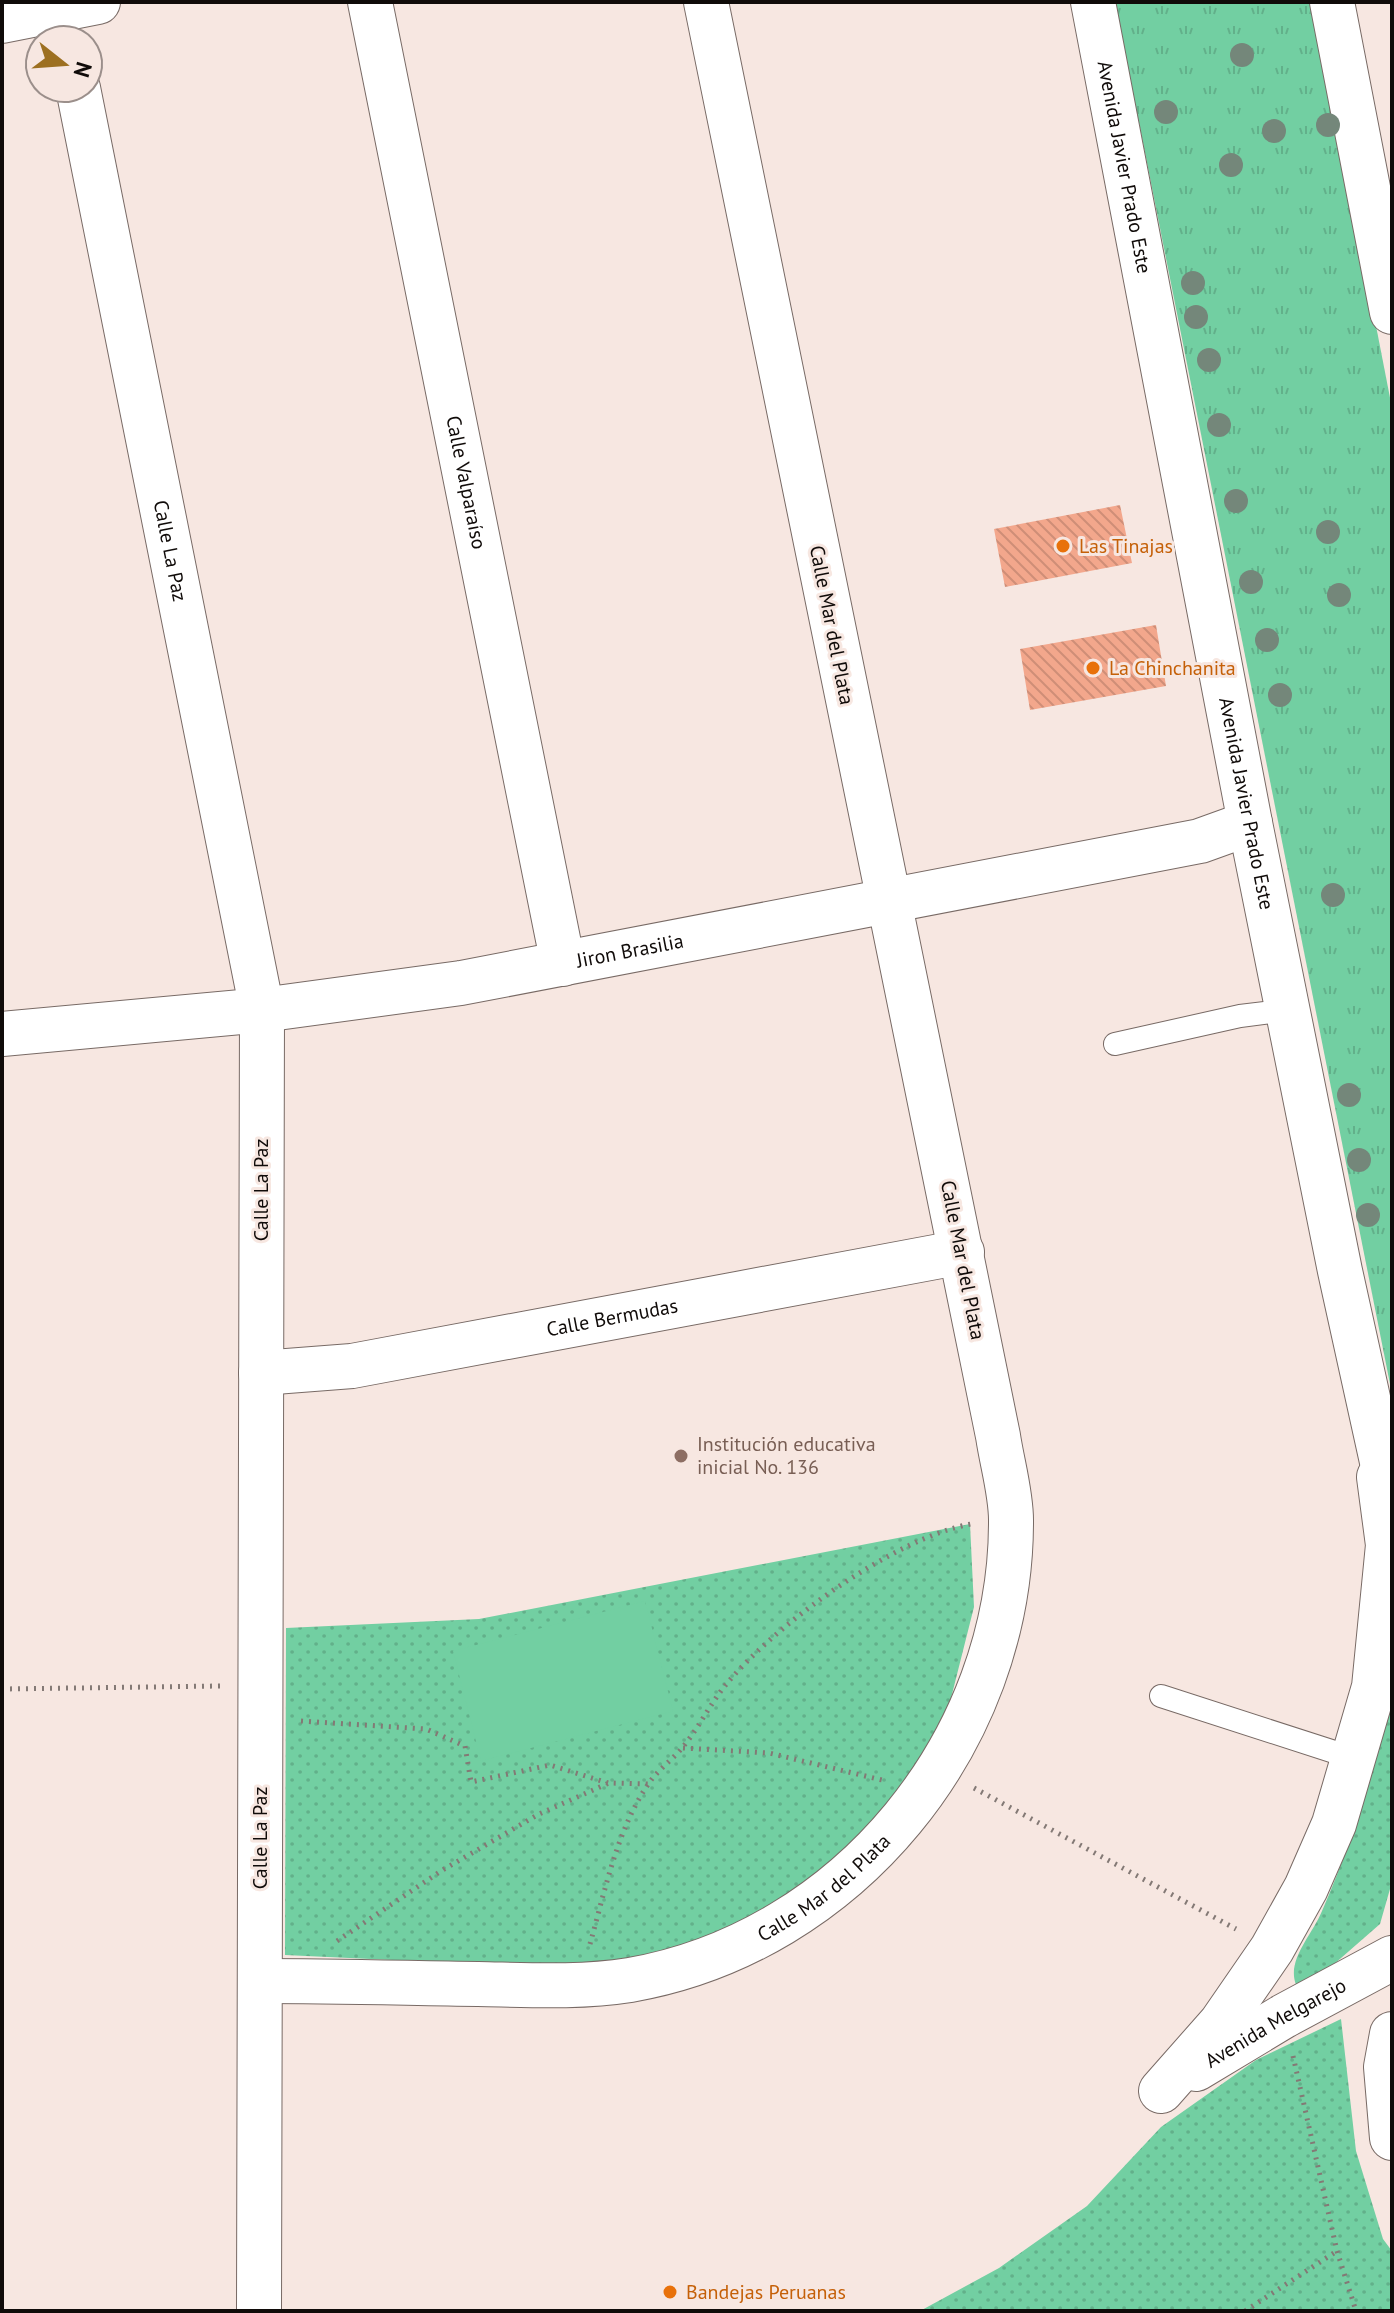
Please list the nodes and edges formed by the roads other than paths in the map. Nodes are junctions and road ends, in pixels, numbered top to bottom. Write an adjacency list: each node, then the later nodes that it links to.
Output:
1 (370, 2): 11 (street, Calle Valparaíso)
2 (706, 2): 10 (street, Calle Mar del Plata)
3 (1093, 2): 9 (street, Avenida Javier Prado Este)
4 (1332, 2): 8 (street)
5 (76, 17): 6 (street)
6 (2, 21)
7 (81, 104): 12 (street, Calle La Paz)
8 (1391, 298)
9 (1250, 823): 10 (street, Jiron Brasilia); 13 (street, Avenida Javier Prado Este)
10 (888, 901): 11 (street, Jiron Brasilia); 16 (street, Calle Mar del Plata)
11 (563, 964): 12 (street, Jiron Brasilia)
12 (262, 1010): 14 (street, Jiron Brasilia); 17 (street, Calle La Paz)
13 (1288, 1010): 15 (lane); 18 (street, Avenida Javier Prado Este)
14 (2, 1034)
15 (1115, 1044)
16 (962, 1252): 17 (street, Calle Bermudas); 23 (street, Calle Mar del Plata)
17 (261, 1373): 23 (street, Calle La Paz)
18 (1374, 1431): 19 (street, Avenida Javier Prado Este); 21 (street)
19 (1392, 1507)
20 (1161, 1696): 21 (lane)
21 (1353, 1758): 22 (street, Avenida Melgarejo)
22 (1392, 1958)
23 (277, 1981): 26 (street, Calle La Paz)
24 (1392, 2034): 25 (street)
25 (1392, 2138)
26 (259, 2311)

